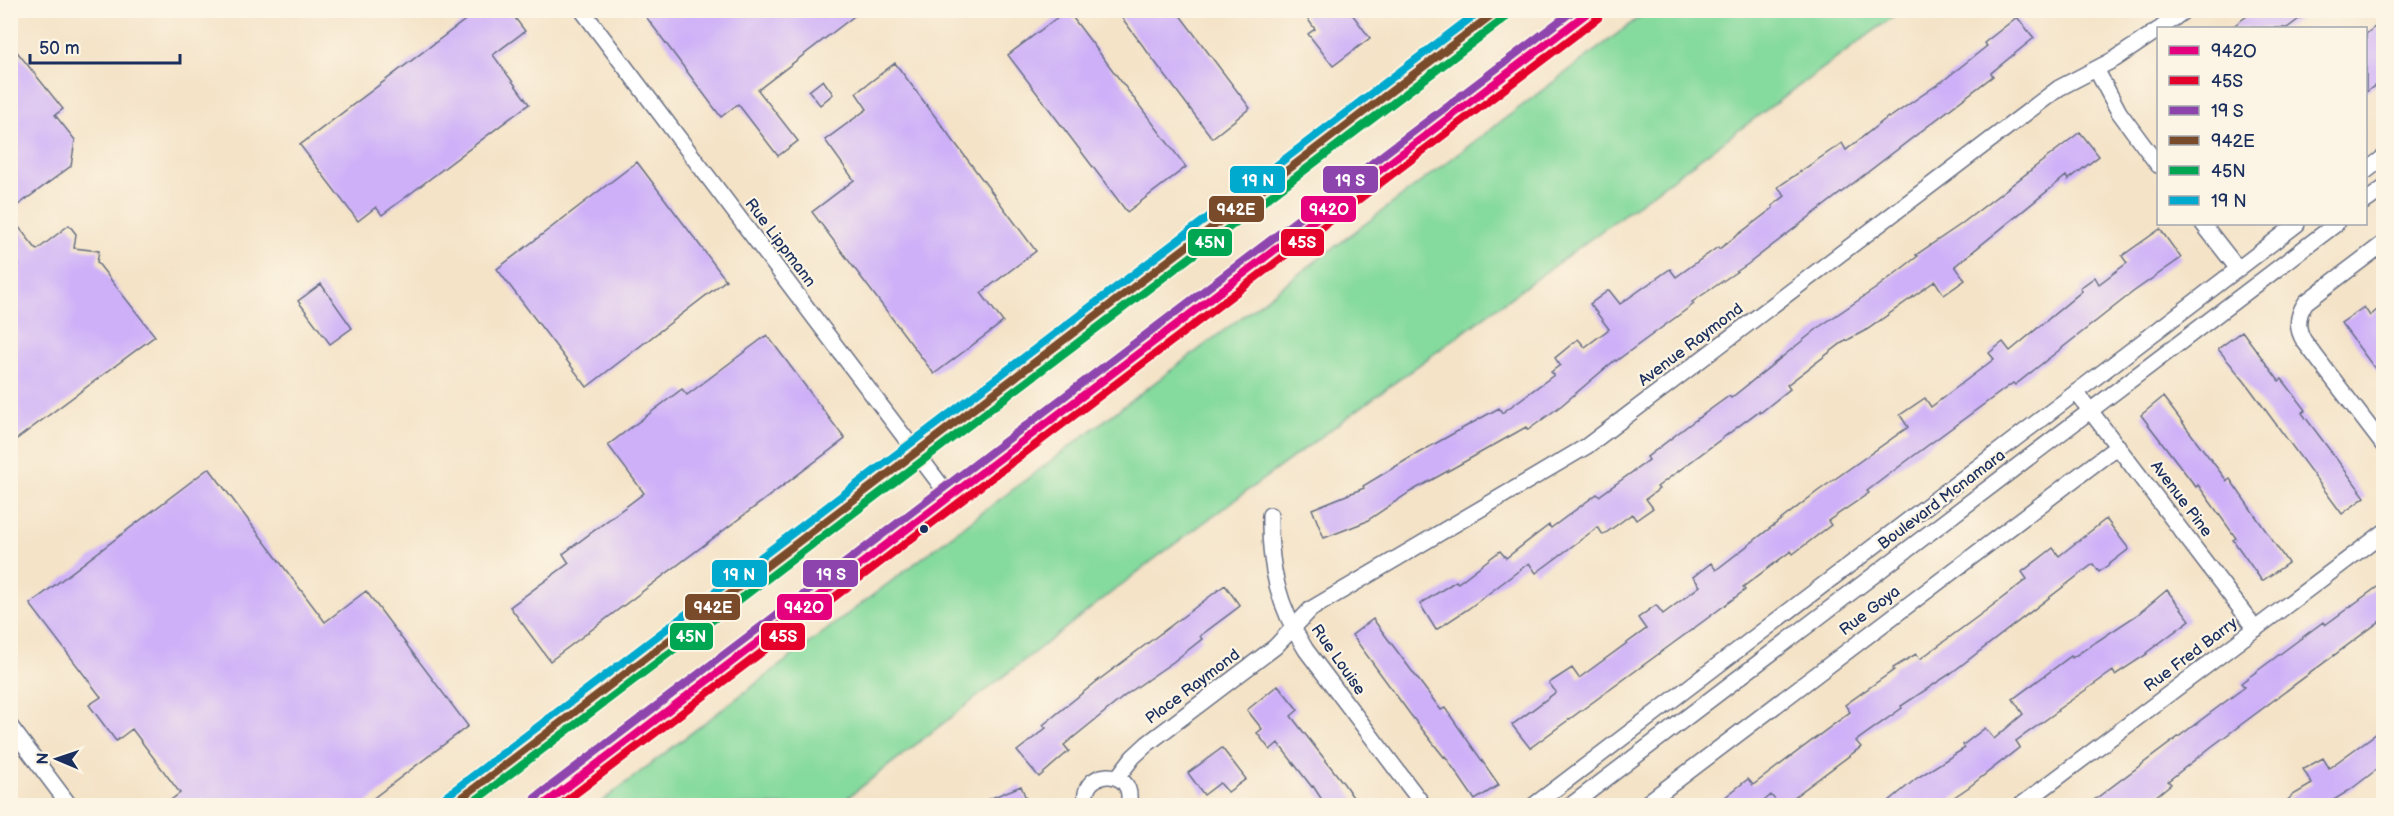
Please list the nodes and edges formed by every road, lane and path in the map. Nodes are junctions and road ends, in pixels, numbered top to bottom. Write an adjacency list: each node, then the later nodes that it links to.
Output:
1 (582, 10): 22 (street, Rue Lippmann)
2 (1499, 10): 22 (street)
3 (1592, 10): 23 (street)
4 (2185, 10): 5 (street, Avenue Raymond)
5 (2163, 27)
6 (2157, 31): 7 (street, Avenue Raymond)
7 (2096, 69): 9 (street); 26 (street, Avenue Raymond)
8 (2384, 157): 10 (street)
9 (2157, 164)
10 (2367, 170)
11 (2384, 188): 12 (street)
12 (2367, 200)
13 (2204, 225): 17 (street)
14 (2296, 225): 17 (street, Boulevard Mcnamara)
15 (2335, 225): 19 (street, Boulevard Mcnamara)
16 (2384, 243): 21 (street)
17 (2238, 269): 18 (street, Boulevard Mcnamara)
18 (2076, 392): 19 (street, Avenue Pine); 36 (street, Boulevard Mcnamara)
19 (2090, 410): 20 (street, Avenue Pine); 37 (street, Boulevard Mcnamara)
20 (2118, 446): 27 (street, Avenue Pine); 38 (street, Rue Goya)
21 (2384, 446)
22 (917, 453): 23 (street, Rue Lippmann); 31 (street)
23 (949, 496): 32 (street)
24 (1270, 514): 26 (street, Rue Louise)
25 (2384, 531): 27 (street, Rue Fred Barry)
26 (1293, 628): 29 (street, Place Raymond); 35 (street, Rue Louise)
27 (2256, 628): 39 (street, Rue Fred Barry)
28 (10, 726): 30 (street)
29 (1117, 778): 33 (street); 34 (street)
30 (70, 806)
31 (450, 806)
32 (541, 806)
33 (1087, 806)
34 (1128, 806)
35 (1424, 806)
36 (1533, 806)
37 (1570, 806)
38 (1643, 806)
39 (2020, 806)

